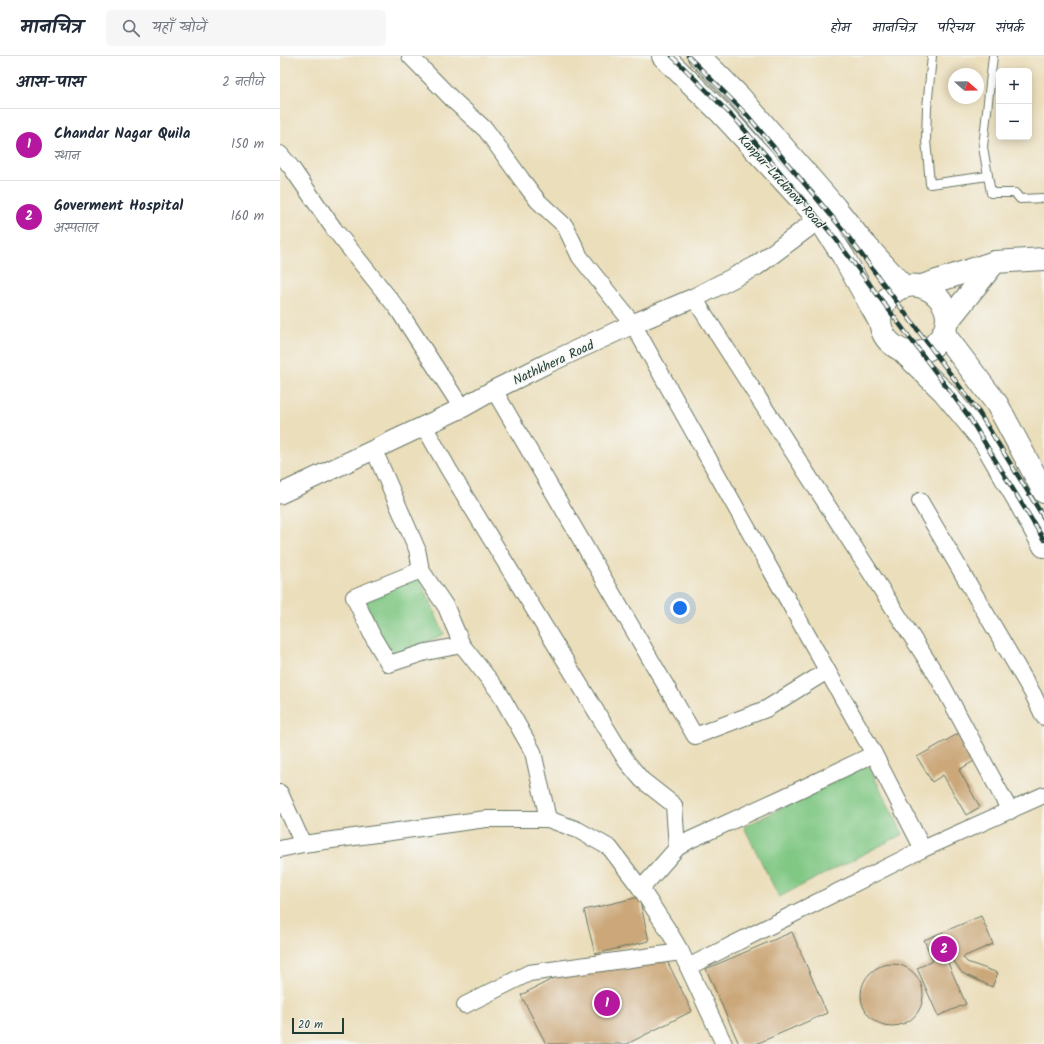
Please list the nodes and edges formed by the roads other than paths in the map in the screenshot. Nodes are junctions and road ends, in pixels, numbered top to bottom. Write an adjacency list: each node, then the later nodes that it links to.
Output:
1 (410, 56): 15 (street)
2 (663, 56): 9 (main road, Kanpur-Lucknow Road)
3 (698, 56): 12 (main road, Kanpur-Lucknow Road)
4 (932, 56): 7 (lane)
5 (993, 56): 7 (lane)
6 (280, 154): 19 (street)
7 (988, 176): 8 (lane)
8 (1044, 198)
9 (819, 219): 13 (street, Nathkhera Road); 14 (main road, Kanpur-Lucknow Road)
10 (1044, 259): 11 (main road)
11 (995, 262): 12 (main road); 16 (main road)
12 (913, 287): 14 (main road); 16 (main road)
13 (694, 298): 15 (street, Nathkhera Road); 33 (street)
14 (880, 322): 17 (main road)
15 (633, 324): 18 (street, Nathkhera Road); 28 (street)
16 (945, 328): 17 (main road); 22 (main road)
17 (901, 350): 25 (main road)
18 (494, 390): 19 (street, Nathkhera Road); 28 (street)
19 (462, 408): 20 (street, Nathkhera Road)
20 (424, 426): 21 (street, Nathkhera Road); 36 (street)
21 (374, 450): 23 (street, Nathkhera Road); 26 (street)
22 (1044, 492)
23 (280, 494)
24 (920, 501): 29 (street)
25 (1044, 546)
26 (421, 570): 27 (street); 27 (street)
27 (462, 645): 34 (street)
28 (827, 670): 30 (street)
29 (1044, 717)
30 (874, 754): 36 (street); 38 (street)
31 (280, 793): 35 (street)
32 (1044, 796): 33 (street)
33 (1010, 811): 38 (street)
34 (548, 818): 35 (street); 39 (street)
35 (303, 844): 37 (street)
36 (677, 848): 39 (street)
37 (280, 849)
38 (923, 849): 41 (street)
39 (641, 889): 40 (street)
40 (681, 952): 41 (street); 42 (street)
41 (688, 967): 43 (street)
42 (465, 1006)
43 (724, 1044)

